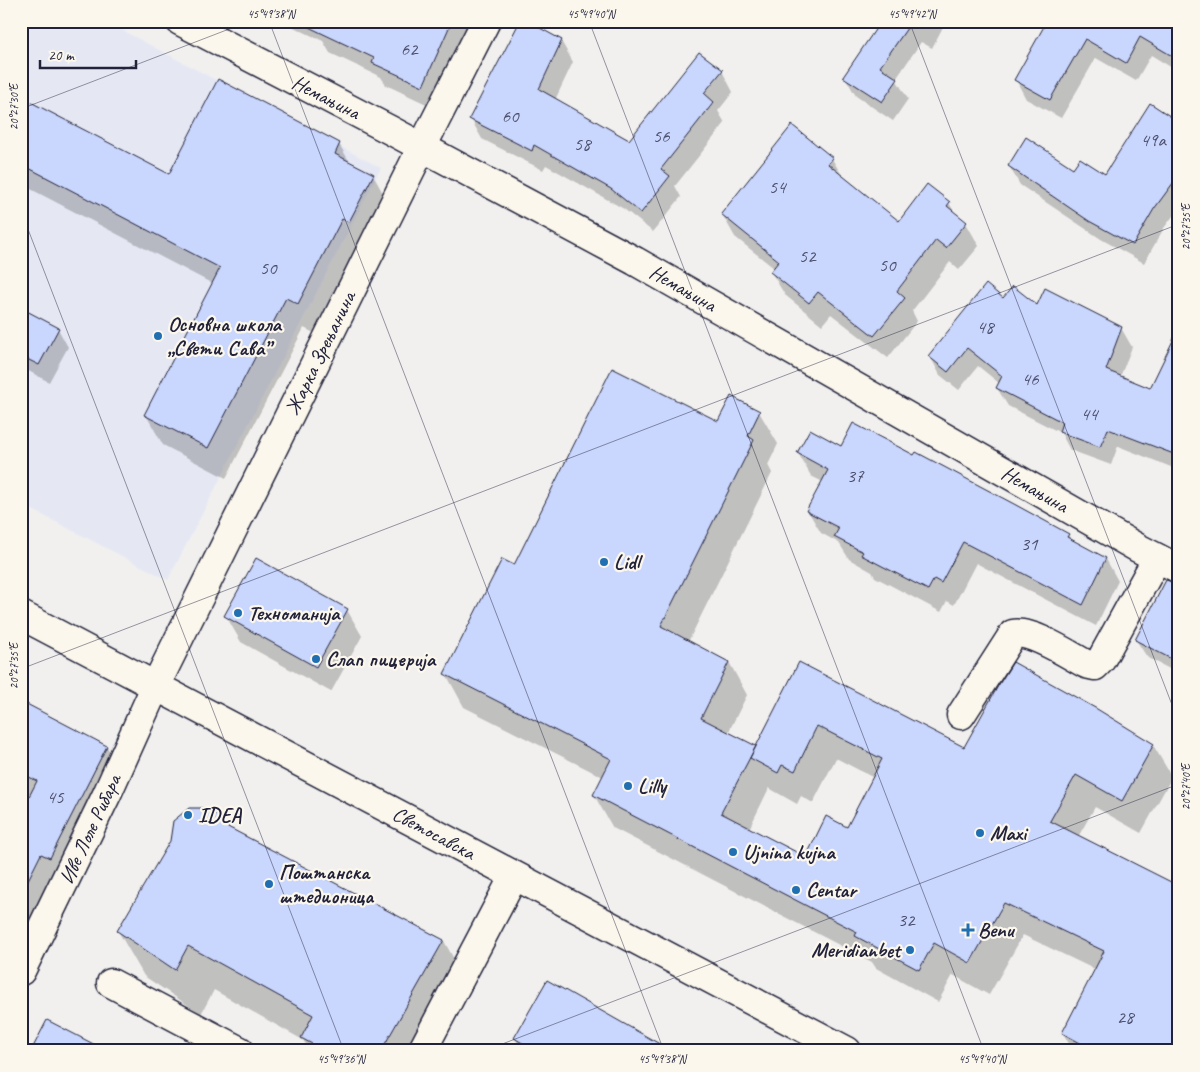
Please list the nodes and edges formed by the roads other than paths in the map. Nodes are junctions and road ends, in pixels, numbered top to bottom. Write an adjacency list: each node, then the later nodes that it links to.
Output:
1 (180, 21): 3 (street, Немањина)
2 (486, 21): 3 (street, Жарка Зрењанина)
3 (422, 147): 4 (street, Немањина); 6 (street, Жарка Зрењанина)
4 (1168, 564): 7 (street)
5 (21, 615): 6 (street, Светосавска)
6 (156, 685): 8 (street, Светосавска); 9 (street, Иве Лоле Рибара)
7 (961, 715)
8 (514, 876): 12 (street); 13 (street, Светосавска)
9 (21, 971)
10 (111, 983): 11 (street)
11 (240, 1051)
12 (422, 1051)
13 (847, 1051)

